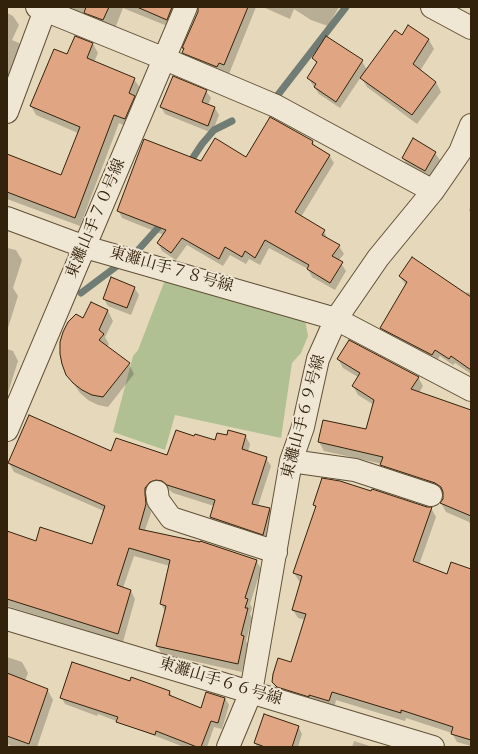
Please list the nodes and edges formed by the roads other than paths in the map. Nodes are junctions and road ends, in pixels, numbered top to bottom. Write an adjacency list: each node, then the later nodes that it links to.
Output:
1 (186, 7): 5 (street, 東灘山手７０号線)
2 (432, 7): 4 (street)
3 (46, 9): 5 (street); 6 (street)
4 (471, 28)
5 (165, 59): 9 (street); 11 (street, 東灘山手７０号線)
6 (7, 112)
7 (471, 125): 8 (street, 東灘山手６９号線)
8 (465, 155): 9 (street, 東灘山手６９号線)
9 (433, 191): 12 (street, 東灘山手６９号線)
10 (7, 218): 11 (street, 東灘山手７８号線)
11 (85, 246): 12 (street, 東灘山手７８号線); 14 (street, 東灘山手７０号線)
12 (336, 319): 13 (street, 東灘山手７８号線); 15 (street, 東灘山手６９号線)
13 (471, 390)
14 (7, 430)
15 (291, 461): 17 (street); 18 (street, 東灘山手６９号線)
16 (157, 492): 18 (street)
17 (431, 495)
18 (276, 552): 20 (street, 東灘山手６９号線)
19 (7, 618): 20 (street, 東灘山手６６号線)
20 (251, 692): 21 (street, 東灘山手６９号線); 22 (street, 東灘山手６６号線)
21 (228, 747)
22 (433, 747)

